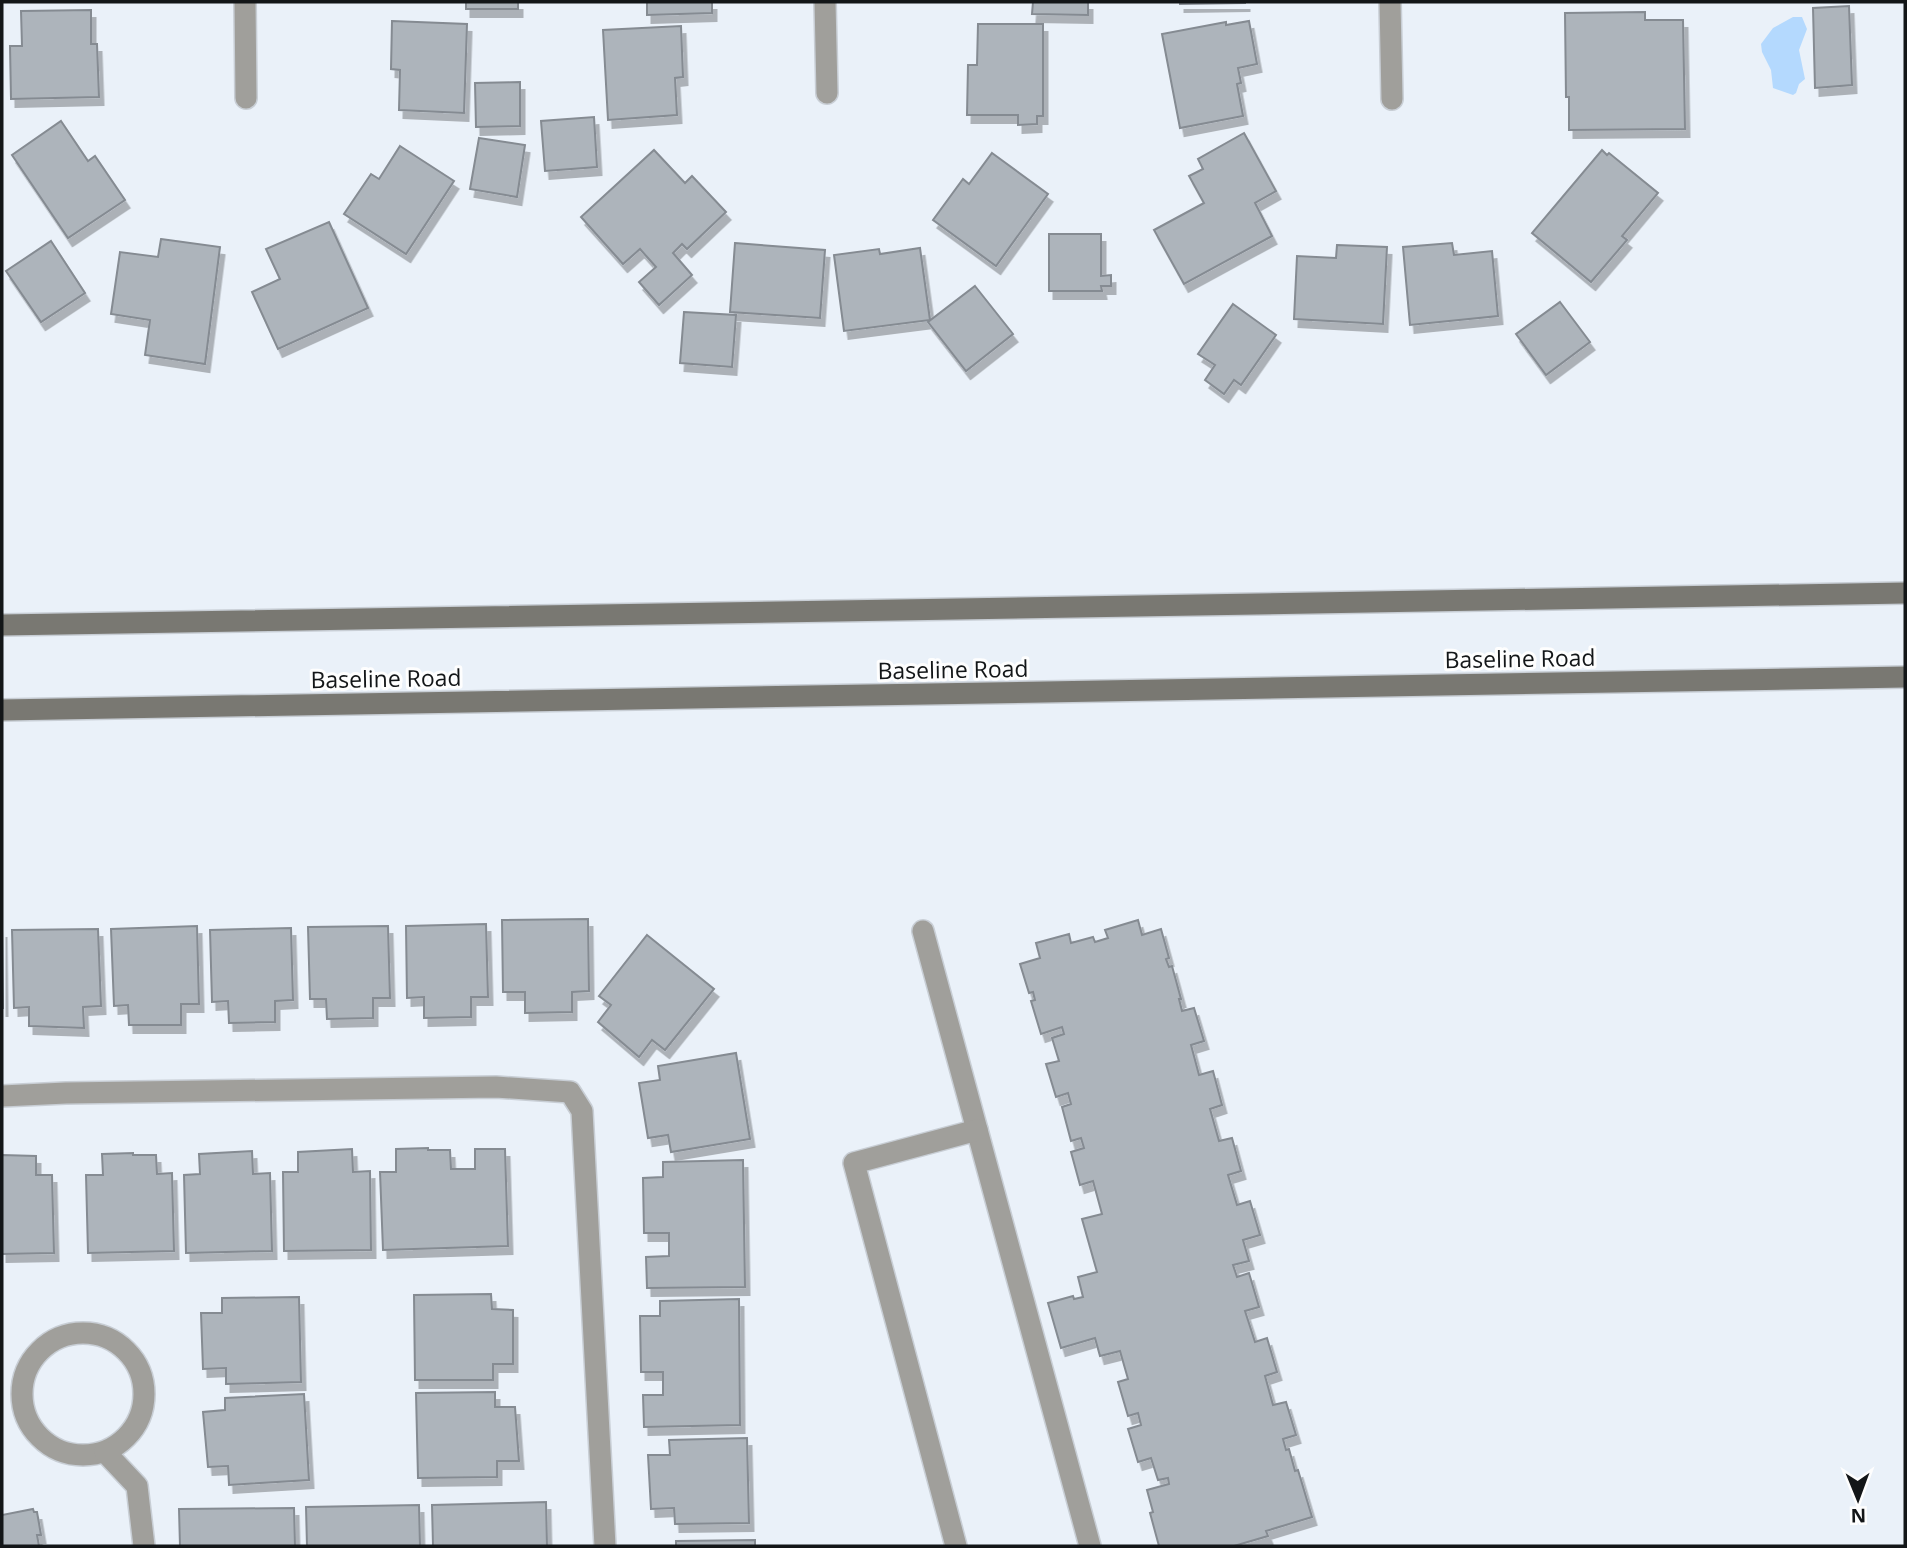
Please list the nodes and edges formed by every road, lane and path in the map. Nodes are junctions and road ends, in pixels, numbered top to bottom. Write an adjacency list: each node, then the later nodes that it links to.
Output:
1 (245, 2): 5 (street)
2 (825, 2): 4 (street)
3 (1390, 2): 6 (street)
4 (827, 93)
5 (246, 98)
6 (1392, 99)
7 (1905, 593): 8 (main road)
8 (2, 625)
9 (1905, 677): 10 (main road, Baseline Road)
10 (2, 710)
11 (923, 931): 13 (street)
12 (2, 1096): 16 (street)
13 (978, 1130): 17 (street); 18 (street)
14 (105, 1452): 14 (street); 15 (street)
15 (144, 1546)
16 (605, 1546)
17 (956, 1546)
18 (1090, 1546)

